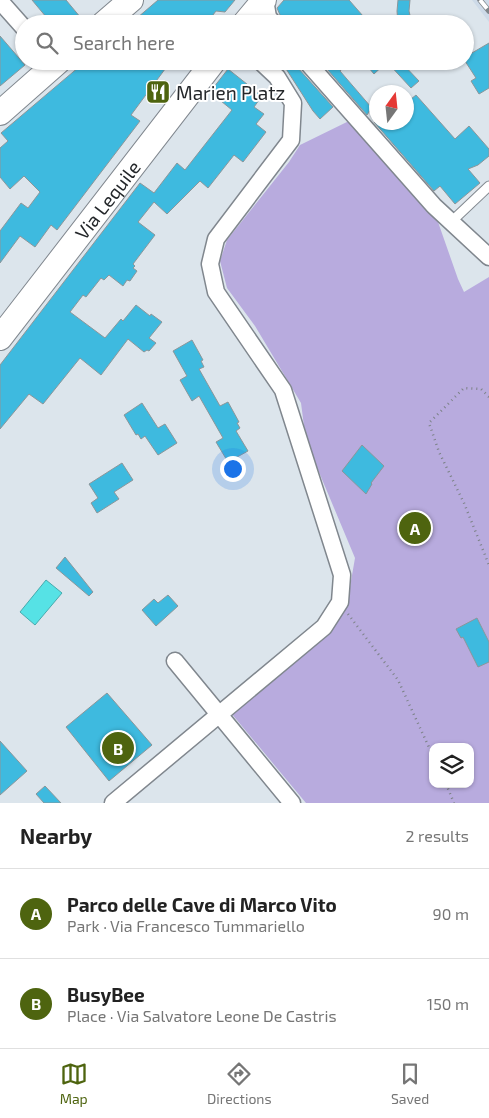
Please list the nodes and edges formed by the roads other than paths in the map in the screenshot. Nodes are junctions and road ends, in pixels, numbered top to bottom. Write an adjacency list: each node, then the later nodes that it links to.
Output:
1 (131, 0): 4 (main road)
2 (265, 0): 5 (main road); 6 (street)
3 (0, 1): 7 (street)
4 (114, 15)
5 (252, 15)
6 (268, 15)
7 (15, 18)
8 (46, 70): 12 (main road)
9 (207, 70): 16 (main road, Via Lequile)
10 (270, 70): 18 (street)
11 (314, 70): 14 (street)
12 (0, 113)
13 (489, 186): 14 (lane)
14 (452, 222): 15 (street)
15 (489, 257)
16 (0, 338)
17 (175, 661): 18 (street)
18 (219, 714): 19 (street); 20 (street)
19 (113, 803)
20 (292, 803)

